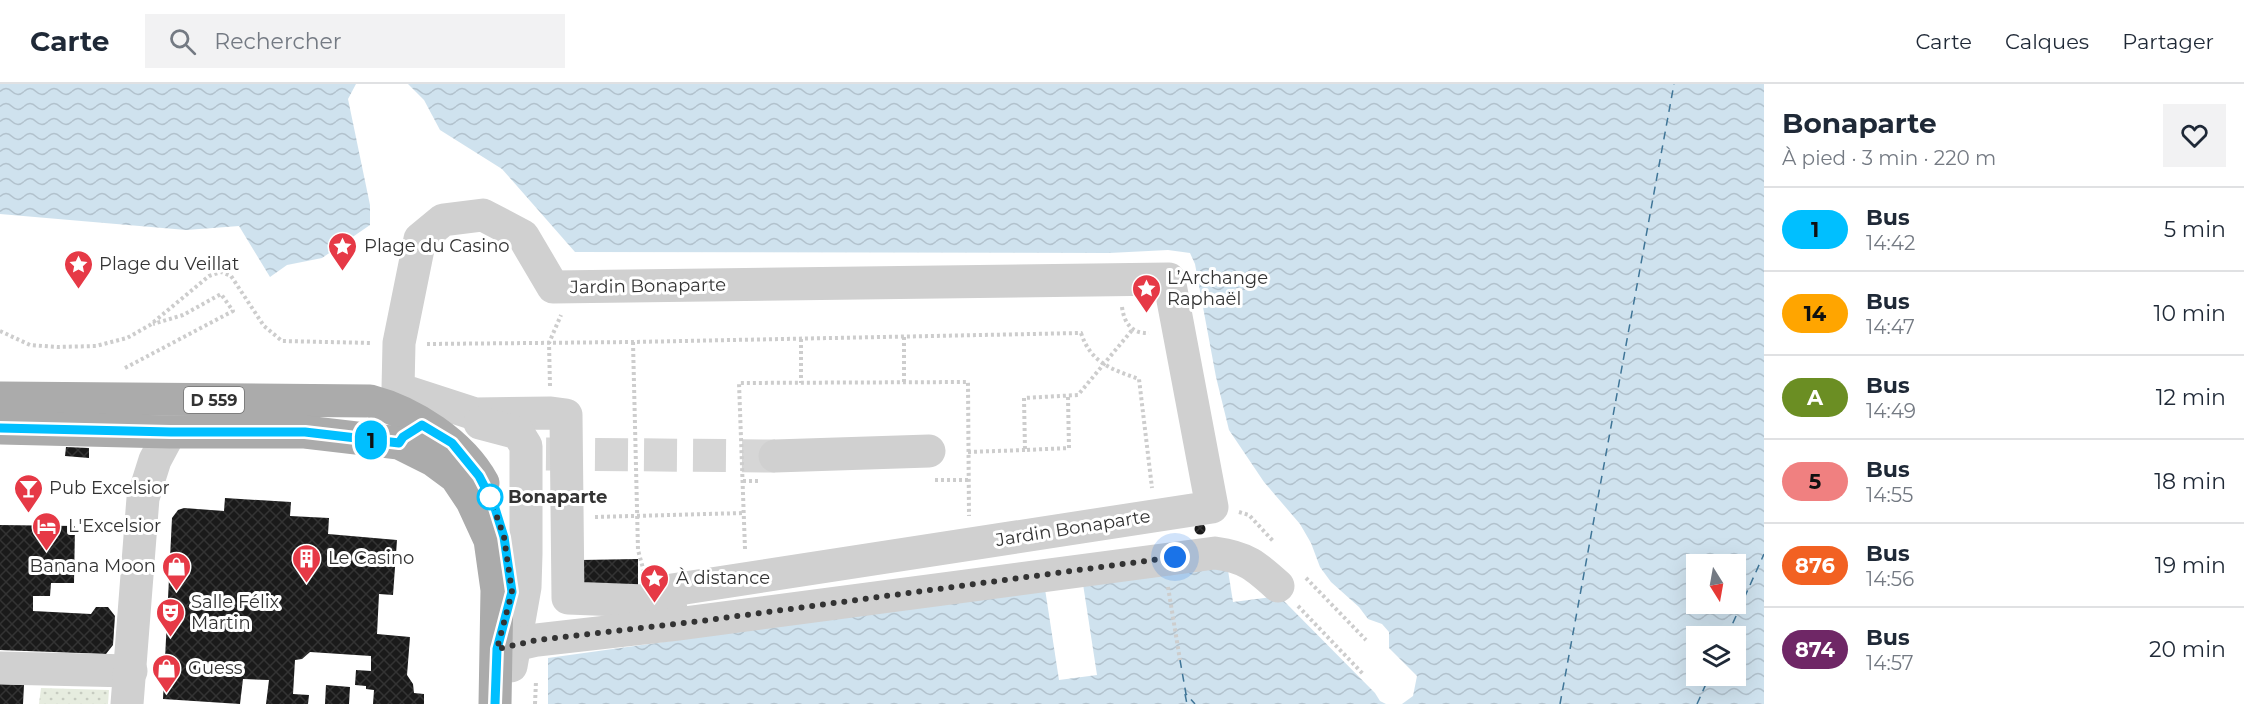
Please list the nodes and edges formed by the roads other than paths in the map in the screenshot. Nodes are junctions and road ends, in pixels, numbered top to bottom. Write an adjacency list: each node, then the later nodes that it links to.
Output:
1 (399, 343): 1 (street, Jardin Bonaparte)
2 (0, 398): 5 (main road, D 559)
3 (0, 428): 4 (main road, D 559)
4 (171, 432): 5 (main road, D 559); 11 (street)
5 (410, 434): 9 (main road, D 559); 9 (street)
6 (929, 451): 7 (street)
7 (775, 456)
8 (1278, 586): 9 (street)
9 (506, 647): 12 (main road, D 559)
10 (0, 668): 11 (street)
11 (130, 671): 13 (street)
12 (496, 700)
13 (127, 704)

